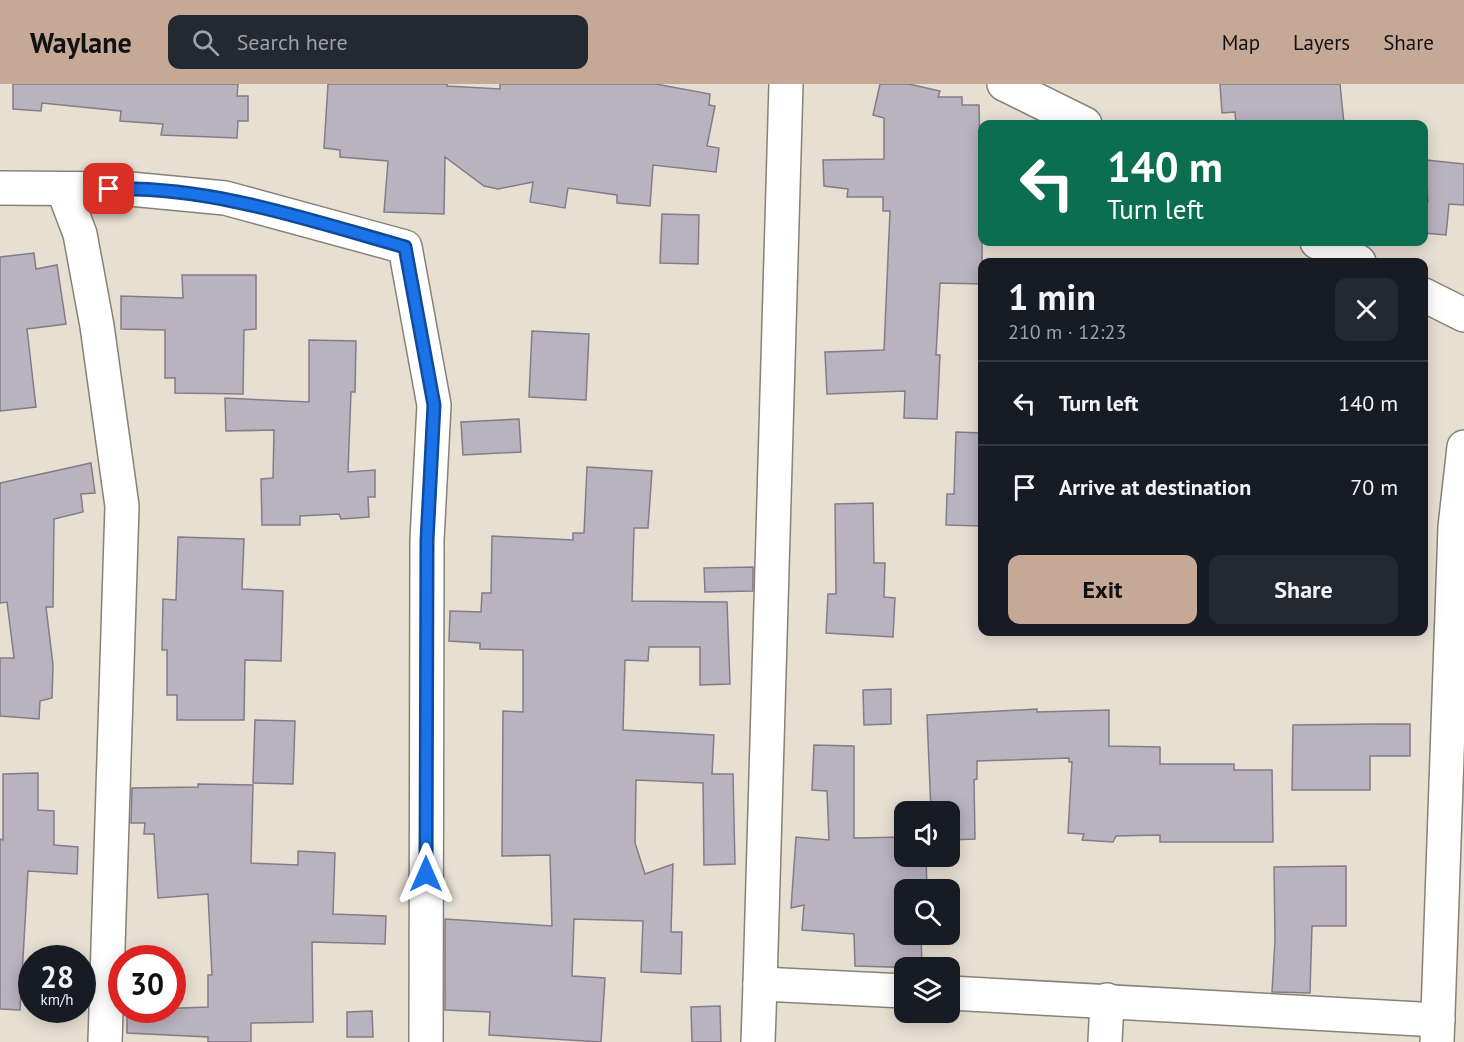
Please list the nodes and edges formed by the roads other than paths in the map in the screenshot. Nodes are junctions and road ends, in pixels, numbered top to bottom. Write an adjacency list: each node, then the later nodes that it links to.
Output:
1 (786, 84): 11 (street)
2 (1004, 84): 3 (street)
3 (1077, 120)
4 (0, 188): 5 (street)
5 (63, 189): 16 (street); 17 (street)
6 (1325, 246): 7 (street)
7 (1351, 258)
8 (1428, 297): 9 (street)
9 (1464, 315)
10 (1464, 447): 15 (street)
11 (760, 984): 12 (street); 18 (street)
12 (894, 991)
13 (960, 993): 14 (street)
14 (1107, 1000): 15 (street); 19 (street)
15 (1437, 1031)
16 (105, 1042)
17 (426, 1042)
18 (758, 1042)
19 (1105, 1042)

